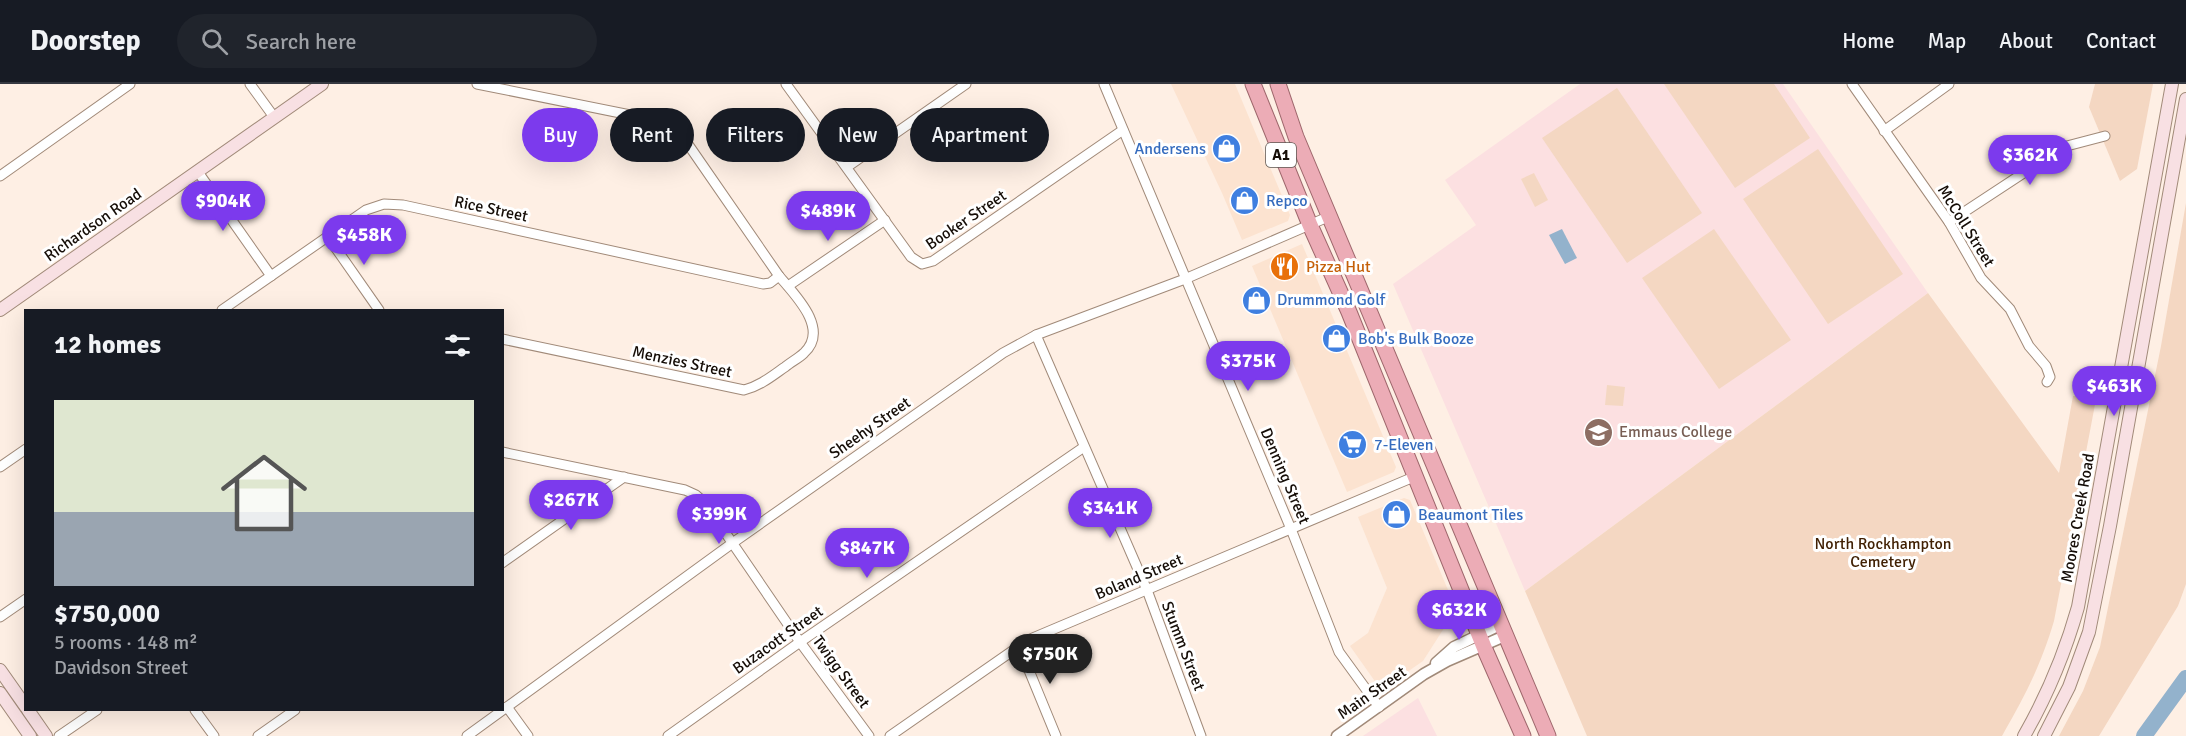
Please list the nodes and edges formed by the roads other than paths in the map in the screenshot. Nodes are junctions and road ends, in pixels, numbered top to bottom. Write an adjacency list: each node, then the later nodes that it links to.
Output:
1 (130, 84): 22 (street)
2 (250, 84): 16 (street)
3 (322, 84): 16 (main road, Richardson Road)
4 (477, 84): 14 (street, Menzies Street)
5 (524, 84): 14 (street)
6 (786, 84): 20 (street, Booker Street)
7 (966, 84): 20 (street)
8 (1104, 84): 17 (street, Denning Street)
9 (1253, 84): 26 (highway, A1)
10 (1278, 84): 23 (highway, A1)
11 (1852, 84): 18 (street, McColl Street)
12 (1949, 84): 18 (street)
13 (2172, 84): 80 (main road, Moores Creek Road)
14 (521, 94): 29 (street, Menzies Street)
15 (2186, 99): 81 (main road, Moores Creek Road)
16 (274, 117): 21 (main road, Richardson Road)
17 (1123, 130): 24 (street, Booker Street); 30 (street, Denning Street)
18 (1884, 131): 25 (street, McColl Street)
19 (2105, 136): 25 (street)
20 (847, 167): 24 (street, Booker Street)
21 (198, 172): 28 (street); 34 (main road, Richardson Road)
22 (0, 176)
23 (1330, 216): 26 (street, Sheehy Street); 50 (highway, A1)
24 (885, 220): 31 (street)
25 (1949, 222): 37 (street, McColl Street)
26 (1310, 225): 30 (street, Sheehy Street); 42 (highway, A1)
27 (328, 237): 28 (street, Rice Street); 29 (street, Rice Street); 33 (street)
28 (271, 276): 32 (street, Rice Street)
29 (779, 276): 31 (street, Menzies Street)
30 (1185, 279): 35 (street, Sheehy Street); 44 (street, Denning Street)
31 (788, 286): 36 (street, Menzies Street)
32 (223, 309)
33 (378, 309)
34 (0, 310)
35 (1036, 335): 38 (street, Stumm Street); 45 (street, Sheehy Street)
36 (504, 339)
37 (2047, 382)
38 (1084, 447): 47 (street, Stumm Street); 52 (street, Buzacott Street)
39 (24, 450): 41 (street)
40 (504, 452): 43 (street, Twigg Street)
41 (0, 467)
42 (1416, 476): 44 (street, Boland Street); 51 (highway, A1)
43 (624, 477): 45 (street, Twigg Street); 46 (street)
44 (1291, 529): 47 (street, Boland Street); 58 (street, Denning Street)
45 (734, 542): 52 (street, Twigg Street); 57 (street, Sheehy Street)
46 (504, 562)
47 (1147, 590): 53 (street, Boland Street); 76 (street, Stumm Street)
48 (24, 600): 49 (street)
49 (0, 617)
50 (1504, 630): 51 (street, Main Street); 79 (highway, A1)
51 (1482, 640): 58 (street, Main Street); 78 (highway, A1)
52 (800, 642): 72 (street, Buzacott Street); 73 (street, Twigg Street)
53 (1018, 646): 74 (street, Boland Street); 75 (street)
54 (0, 670): 56 (main road)
55 (0, 693): 65 (main road)
56 (24, 704)
57 (507, 707): 59 (street, Sheehy Street); 71 (street)
58 (1379, 707): 77 (street, Main Street)
59 (504, 709)
60 (29, 711): 66 (main road)
61 (96, 711): 67 (street)
62 (196, 711): 68 (street)
63 (294, 711): 69 (street)
64 (501, 711): 70 (street, Sheehy Street)
65 (30, 736)
66 (46, 736)
67 (59, 736)
68 (214, 736)
69 (258, 736)
70 (467, 736)
71 (528, 736)
72 (668, 736)
73 (869, 736)
74 (890, 736)
75 (1056, 736)
76 (1201, 736)
77 (1337, 736)
78 (1523, 736)
79 (1548, 736)
80 (2024, 736)
81 (2044, 736)

